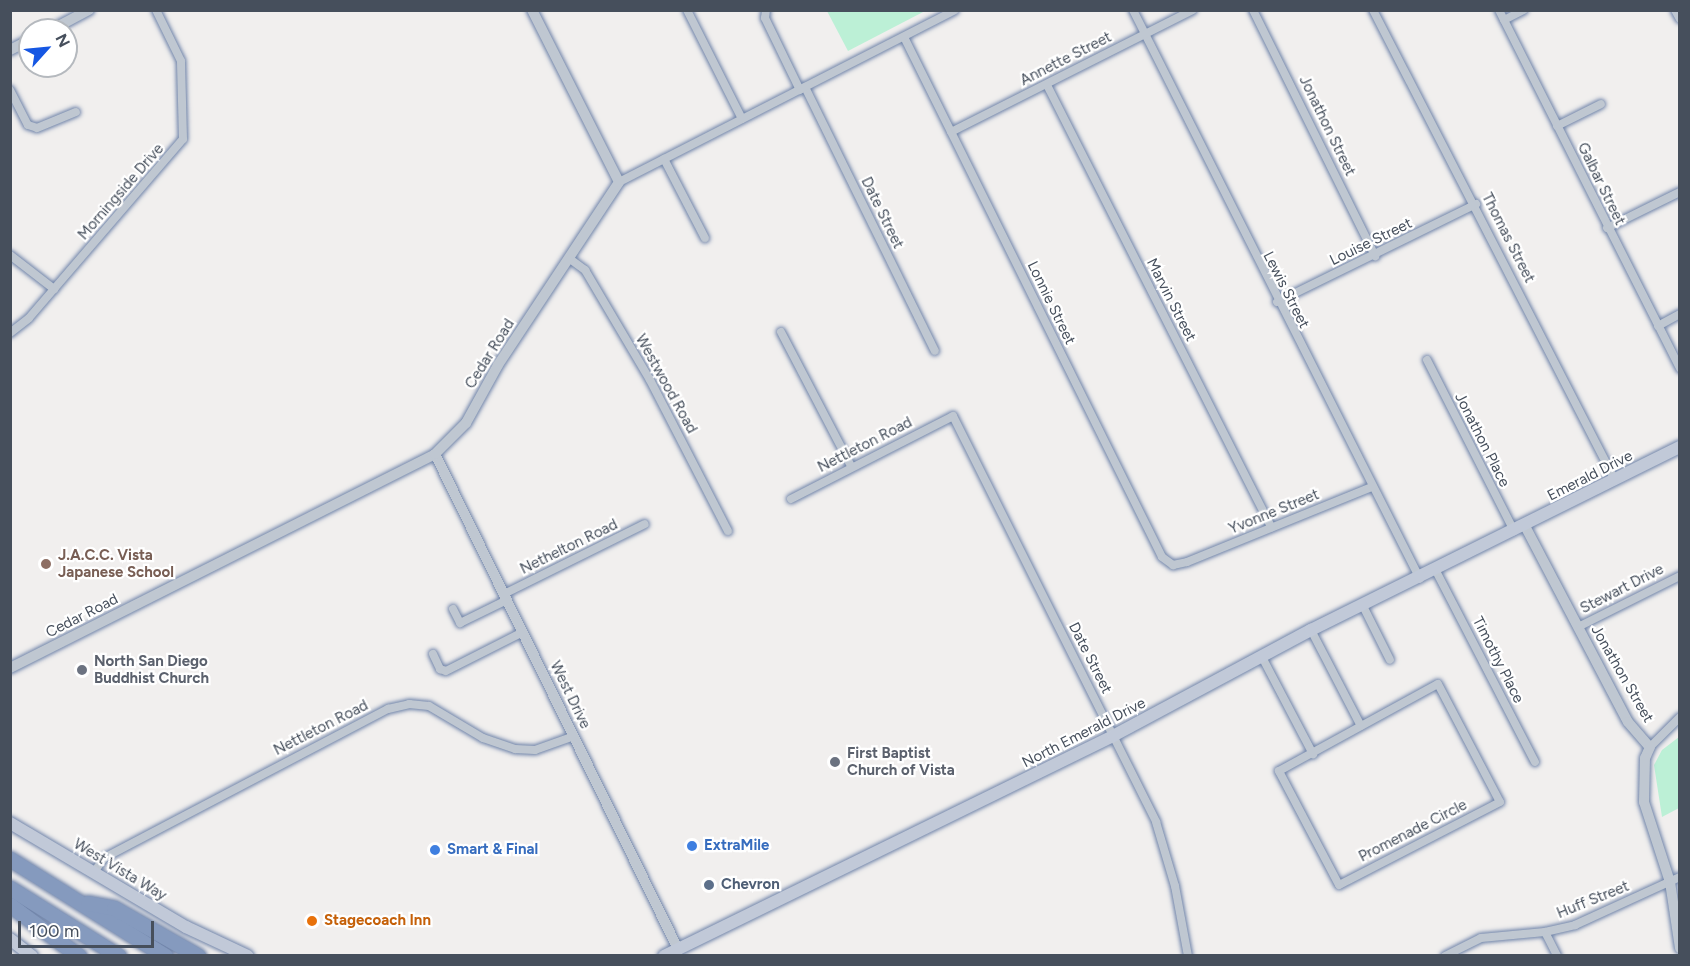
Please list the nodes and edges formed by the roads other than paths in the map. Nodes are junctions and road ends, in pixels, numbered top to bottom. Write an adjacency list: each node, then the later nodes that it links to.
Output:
1 (89, 10): 14 (street)
2 (156, 10): 36 (street, Morningside Drive)
3 (532, 10): 28 (street)
4 (687, 10): 24 (street)
5 (766, 10): 20 (street, Date Street)
6 (955, 10): 18 (street)
7 (1133, 10): 17 (street, Lewis Street)
8 (1193, 10): 17 (street, Annette Street)
9 (1253, 10): 34 (street, Jonathon Street)
10 (1373, 10): 30 (street, Thomas Street)
11 (1499, 10): 16 (street, Galbar Street)
12 (1524, 10): 16 (street)
13 (1675, 10): 15 (street)
14 (74, 18)
15 (1680, 19)
16 (1504, 20): 25 (street, Galbar Street)
17 (1145, 34): 19 (street, Annette Street); 37 (street, Lewis Street)
18 (904, 37): 20 (street); 26 (street, Lonnie Street)
19 (1047, 85): 26 (street, Annette Street); 53 (street, Marvin Street)
20 (802, 88): 24 (street); 42 (street, Date Street)
21 (10, 90): 23 (street)
22 (1601, 104): 25 (street)
23 (76, 112)
24 (742, 119): 27 (street)
25 (1557, 126): 31 (street, Galbar Street)
26 (951, 132): 56 (street, Lonnie Street)
27 (664, 159): 28 (street); 32 (street)
28 (619, 182): 35 (street, Cedar Road)
29 (1680, 192): 31 (street)
30 (1476, 204): 34 (street, Louise Street); 49 (street, Thomas Street)
31 (1607, 228): 39 (street, Galbar Street)
32 (705, 238)
33 (10, 255): 36 (street)
34 (1375, 256): 37 (street, Louise Street)
35 (570, 259): 47 (street, Cedar Road); 55 (street, Westwood Road)
36 (54, 289): 41 (street, Morningside Drive)
37 (1277, 302): 50 (street, Lewis Street)
38 (1680, 314): 39 (street)
39 (1658, 326): 44 (street, Galbar Street)
40 (781, 332): 48 (street)
41 (10, 333)
42 (935, 351)
43 (1427, 360): 54 (street, Jonathon Place)
44 (1680, 369)
45 (953, 416): 48 (street, Nettleton Road); 73 (street, Date Street)
46 (1680, 447): 49 (main road, Emerald Drive)
47 (435, 454): 60 (street, West Drive); 69 (street, Cedar Road)
48 (851, 466): 51 (street, Nettleton Road)
49 (1615, 480): 54 (main road, Emerald Drive)
50 (1372, 487): 53 (street, Yvonne Street); 59 (street, Lewis Street)
51 (790, 499)
52 (645, 524): 60 (street, Nethelton Road)
53 (1270, 527): 56 (street, Yvonne Street)
54 (1520, 529): 57 (main road, North Emerald Drive); 63 (street, Jonathon Street)
55 (728, 531)
56 (1187, 562)
57 (1436, 571): 59 (main road, North Emerald Drive); 76 (street, Timothy Place)
58 (1680, 576): 63 (street, Stewart Drive)
59 (1420, 579): 61 (main road, North Emerald Drive)
60 (506, 597): 62 (street, Nethelton Road); 65 (street, West Drive)
61 (1363, 606): 64 (main road, North Emerald Drive); 68 (street)
62 (453, 609)
63 (1578, 627): 74 (street, Jonathon Street)
64 (1311, 630): 67 (main road, North Emerald Drive); 71 (street)
65 (523, 632): 66 (street); 72 (street, West Drive)
66 (433, 654)
67 (1263, 657): 73 (main road, North Emerald Drive); 75 (street)
68 (1390, 660)
69 (10, 668)
70 (1680, 717): 74 (street)
71 (1361, 726): 75 (street, Promenade Circle); 75 (street, Promenade Circle)
72 (574, 736): 79 (street, Nettleton Road); 87 (street, West Drive)
73 (1113, 736): 87 (main road, North Emerald Drive); 95 (street, Date Street)
74 (1650, 747): 80 (street, Jonathon Street)
75 (1313, 754)
76 (1535, 762)
77 (10, 823): 79 (main road, West Vista Way)
78 (10, 859): 82 (highway)
79 (94, 872): 93 (main road, West Vista Way)
80 (1675, 879): 84 (street, Huff Street); 86 (street, Jonathon Street)
81 (10, 888): 90 (highway)
82 (80, 901): 91 (highway); 92 (highway)
83 (10, 905): 89 (highway)
84 (1545, 932): 96 (street, Huff Street); 97 (street)
85 (10, 939): 88 (main road)
86 (1680, 948)
87 (678, 949): 94 (main road, North Emerald Drive)
88 (32, 956)
89 (79, 956)
90 (120, 956)
91 (165, 956)
92 (198, 956)
93 (248, 956)
94 (664, 956)
95 (1188, 956)
96 (1445, 956)
97 (1557, 956)

